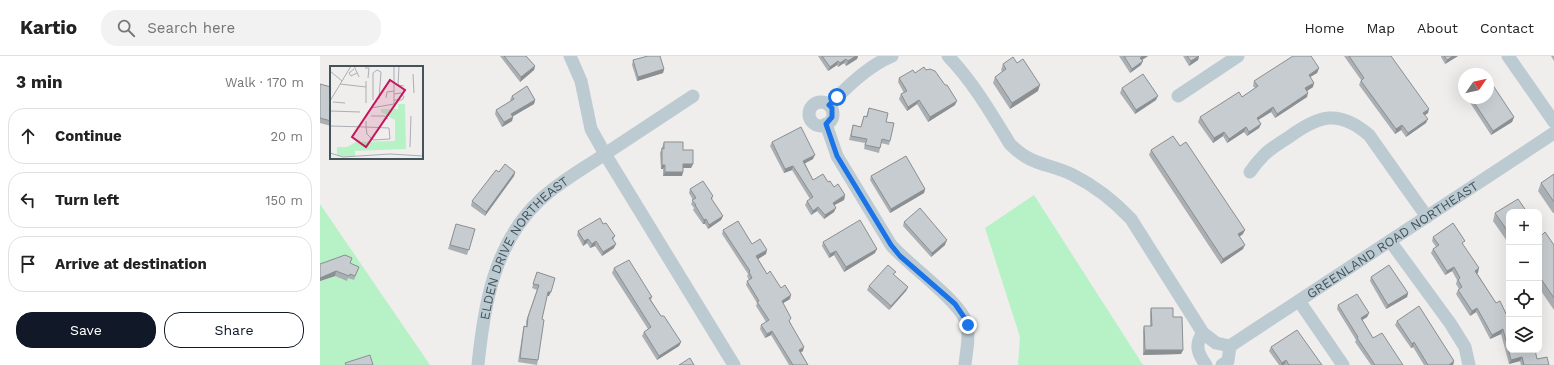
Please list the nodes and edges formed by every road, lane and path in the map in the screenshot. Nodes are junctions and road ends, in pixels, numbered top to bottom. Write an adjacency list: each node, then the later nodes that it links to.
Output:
1 (570, 56): 12 (street)
2 (892, 56): 8 (street)
3 (948, 56): 17 (street)
4 (1238, 56): 7 (street)
5 (1508, 56): 9 (street)
6 (693, 96): 12 (street, ELDEN DRIVE NORTHEAST)
7 (1178, 96)
8 (829, 105): 10 (street); 10 (street)
9 (1554, 122)
10 (826, 124): 21 (street)
11 (1554, 133): 14 (street, GREENLAND ROAD NORTHEAST)
12 (605, 154): 19 (street, ELDEN DRIVE NORTHEAST); 20 (street)
13 (1250, 172): 14 (street)
14 (1427, 217): 15 (street, GREENLAND ROAD NORTHEAST)
15 (1390, 241): 16 (street, GREENLAND ROAD NORTHEAST); 25 (street)
16 (1299, 301): 18 (street, GREENLAND ROAD NORTHEAST); 24 (street)
17 (1203, 333): 18 (street); 22 (street)
18 (1230, 346): 23 (street)
19 (478, 365)
20 (734, 365)
21 (965, 365)
22 (1206, 365)
23 (1222, 365)
24 (1343, 365)
25 (1469, 365)

